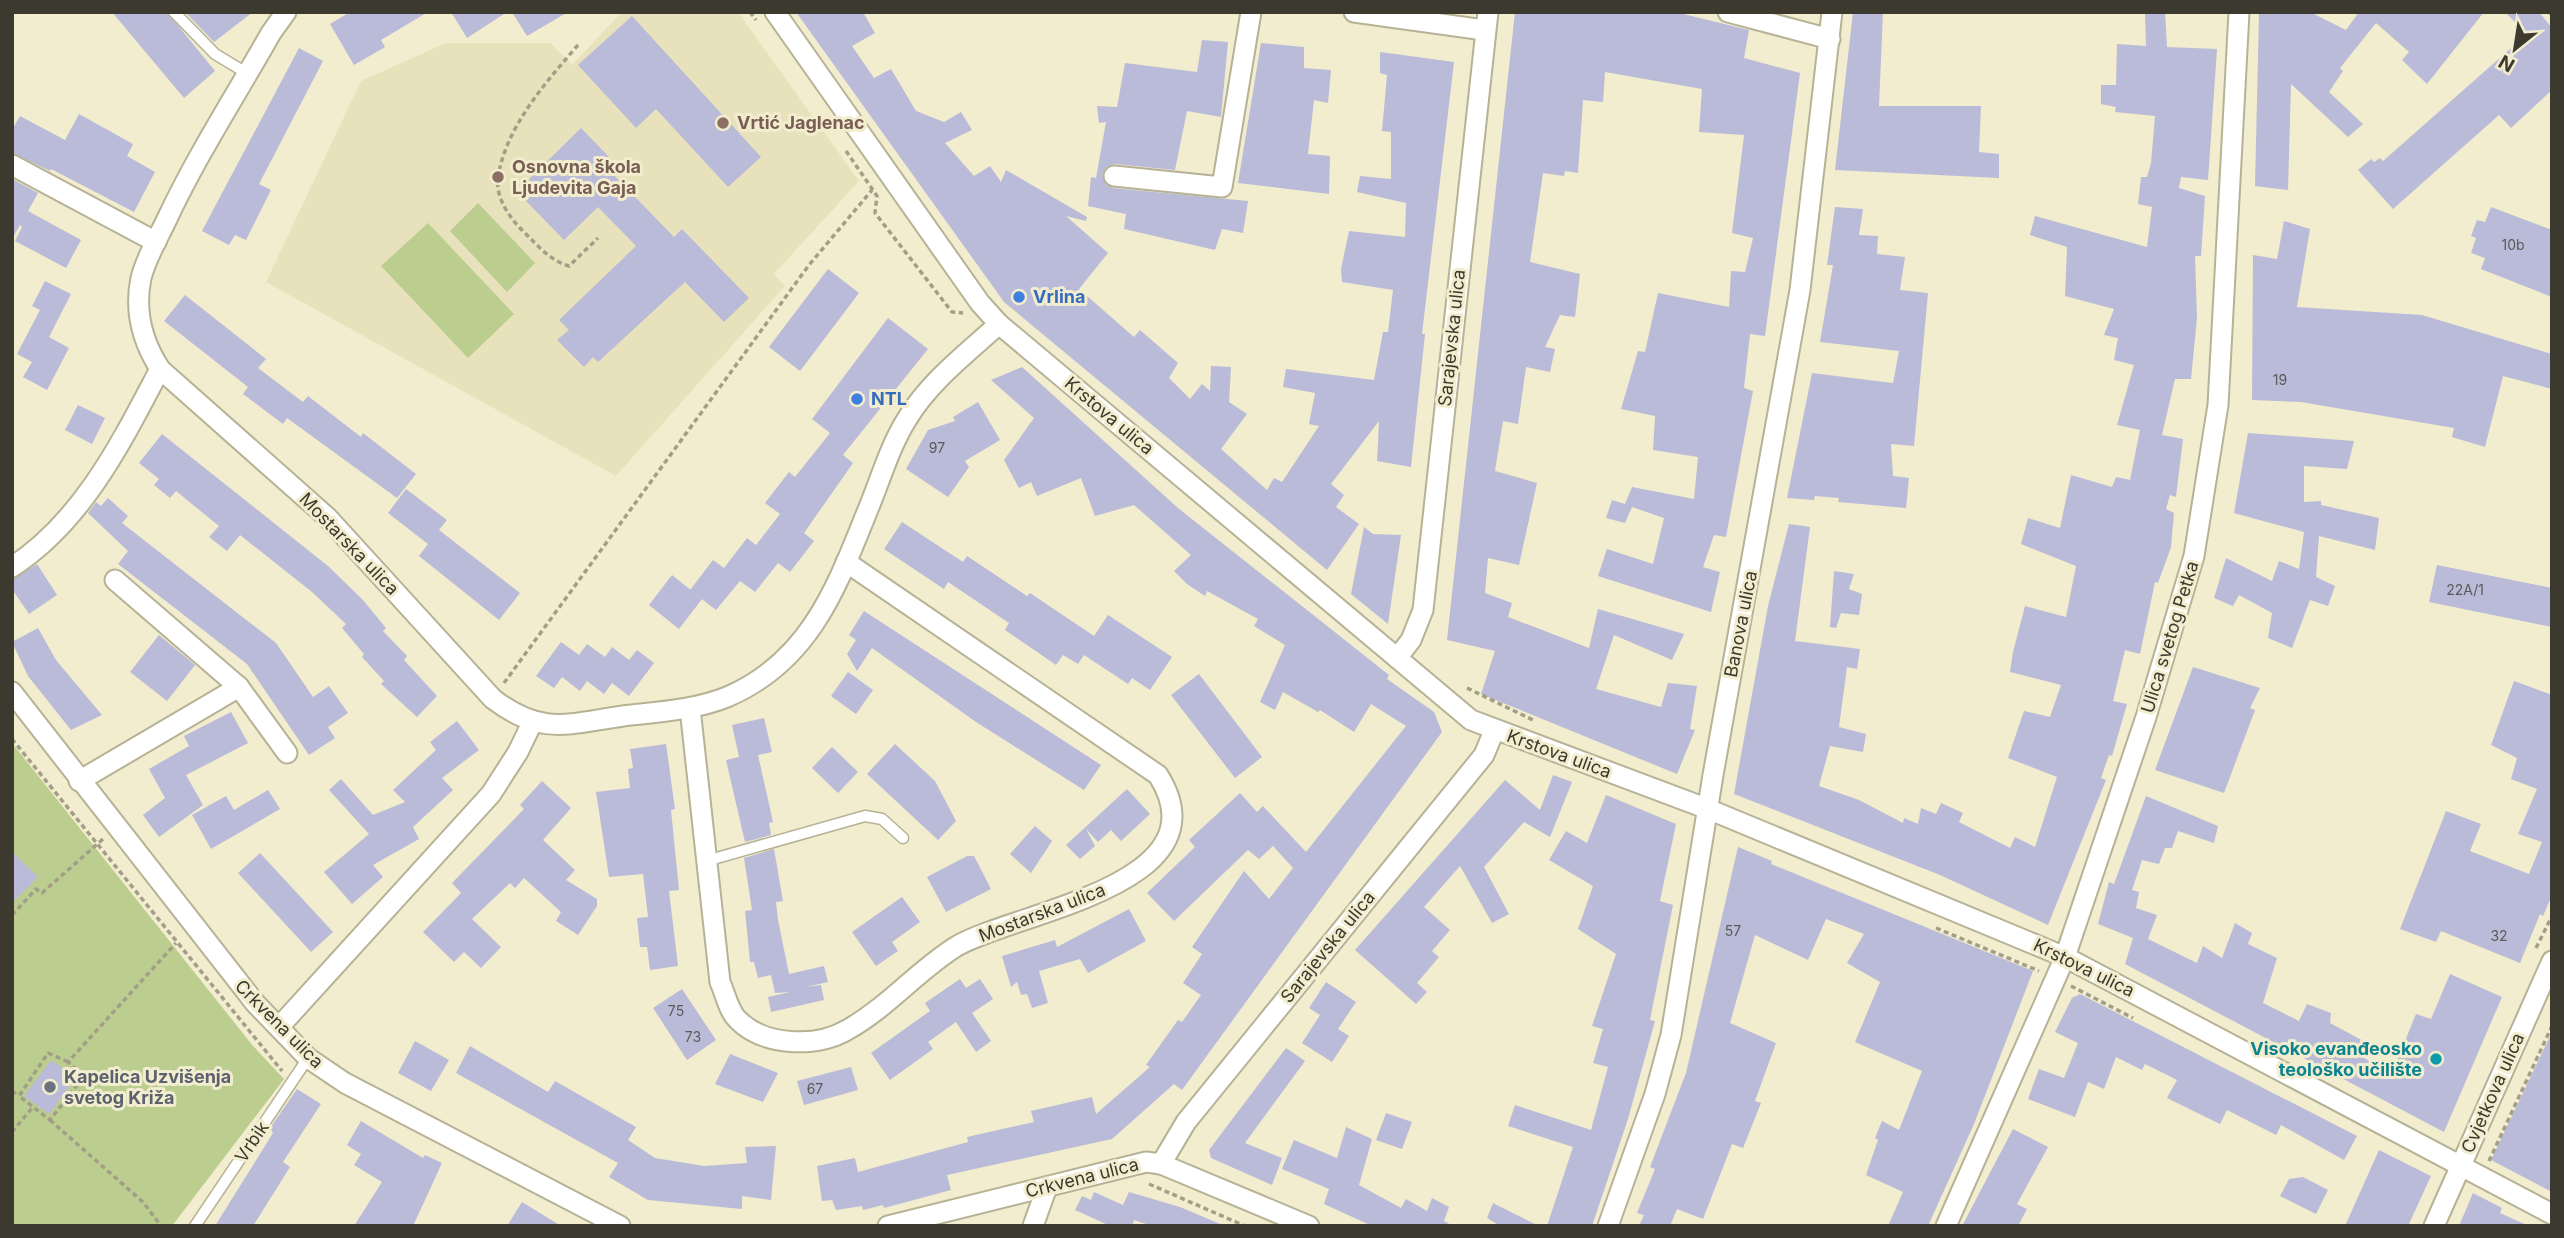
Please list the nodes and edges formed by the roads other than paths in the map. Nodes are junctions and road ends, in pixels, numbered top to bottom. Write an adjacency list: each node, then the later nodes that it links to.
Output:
1 (174, 12): 11 (lane)
2 (286, 12): 11 (street, Mostarska ulica)
3 (1251, 12): 13 (street)
4 (1354, 12): 9 (street)
5 (1728, 12): 10 (street)
6 (1832, 12): 10 (street, Banova ulica)
7 (2239, 12): 31 (street, Ulica svetog Petka)
8 (766, 18): 15 (street, Krstova ulica)
9 (1486, 21): 20 (street, Sarajevska ulica)
10 (1830, 39): 28 (street, Banova ulica)
11 (248, 74): 14 (street, Mostarska ulica)
12 (12, 165): 14 (street)
13 (1114, 176)
14 (156, 242): 16 (street, Mostarska ulica)
15 (995, 328): 17 (street, Mostarska ulica); 20 (street, Krstova ulica)
16 (160, 369): 18 (street); 24 (street, Mostarska ulica)
17 (846, 562): 23 (street, Mostarska ulica); 30 (street, Mostarska ulica)
18 (12, 567)
19 (115, 580): 21 (street)
20 (1397, 658): 25 (street, Krstova ulica)
21 (239, 687): 26 (street); 27 (street)
22 (12, 692): 27 (street, Crkvena ulica)
23 (690, 708): 24 (street, Mostarska ulica); 30 (street, Mostarska ulica)
24 (533, 723): 33 (street)
25 (1494, 731): 28 (street, Krstova ulica); 35 (street, Sarajevska ulica)
26 (287, 753)
27 (79, 781): 33 (street, Crkvena ulica)
28 (1708, 809): 31 (street, Krstova ulica); 44 (street, Banova ulica)
29 (903, 838): 30 (lane)
30 (706, 861)
31 (2065, 957): 36 (street, Krstova ulica); 45 (street, Ulica svetog Petka)
32 (2552, 961): 36 (street, Cvjetkova ulica)
33 (279, 1027): 34 (street, Crkvena ulica)
34 (309, 1058): 39 (lane, Vrbik); 40 (street, Crkvena ulica)
35 (1161, 1164): 37 (street, Crkvena ulica); 43 (street, Crkvena ulica)
36 (2460, 1166): 38 (street, Krstova ulica); 46 (street, Cvjetkova ulica)
37 (1047, 1187): 41 (street, Crkvena ulica); 42 (street)
38 (2552, 1213)
39 (195, 1226)
40 (620, 1226)
41 (888, 1226)
42 (1033, 1226)
43 (1310, 1226)
44 (1608, 1226)
45 (1946, 1226)
46 (2434, 1226)

